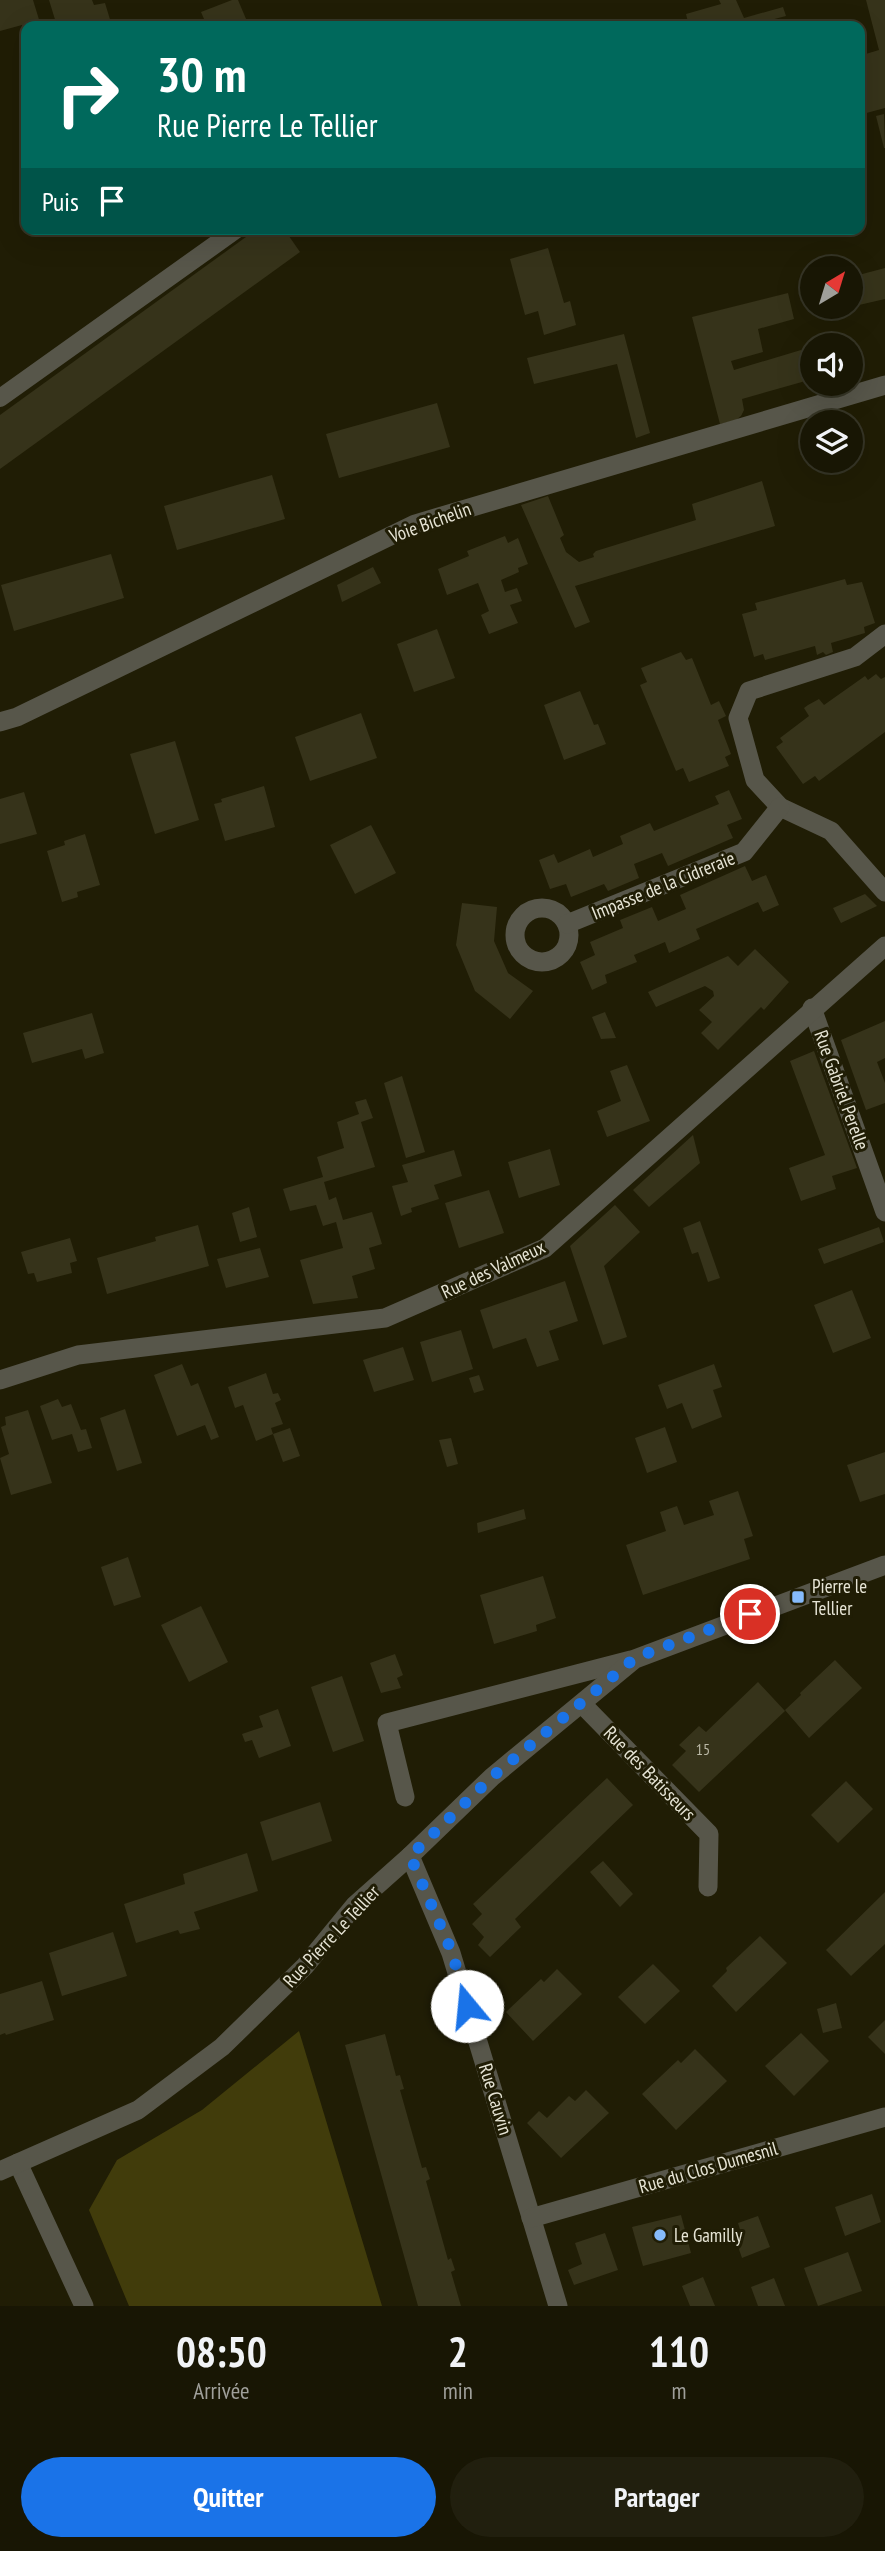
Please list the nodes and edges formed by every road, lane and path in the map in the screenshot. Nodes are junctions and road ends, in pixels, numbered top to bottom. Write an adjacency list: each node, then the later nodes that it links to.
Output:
1 (229, 235): 3 (lane)
2 (885, 385): 5 (street, Voie Bichelin)
3 (0, 398)
4 (885, 634): 6 (street)
5 (0, 722)
6 (780, 807): 7 (street); 8 (street, Impasse de la Cidreraie)
7 (885, 892)
8 (567, 924)
9 (885, 946): 10 (street, Rue des Valmeux)
10 (812, 1008): 11 (street, Rue Gabriel Perelle); 12 (street, Rue des Valmeux)
11 (885, 1212)
12 (0, 1380)
13 (885, 1565): 14 (street, Rue Pierre Le Tellier)
14 (635, 1658): 15 (street, Rue Pierre Le Tellier); 16 (street, Rue Pierre Le Tellier)
15 (582, 1704): 17 (street, Rue Pierre Le Tellier); 18 (street, Rue des Batisseurs)
16 (405, 1797)
17 (410, 1856): 20 (street, Rue Pierre Le Tellier); 21 (street, Rue Cauvin)
18 (708, 1887)
19 (885, 2117): 21 (street, Rue du Clos Dumesnil)
20 (9, 2167): 22 (street)
21 (531, 2218): 23 (street, Rue Cauvin)
22 (84, 2306)
23 (558, 2306)

